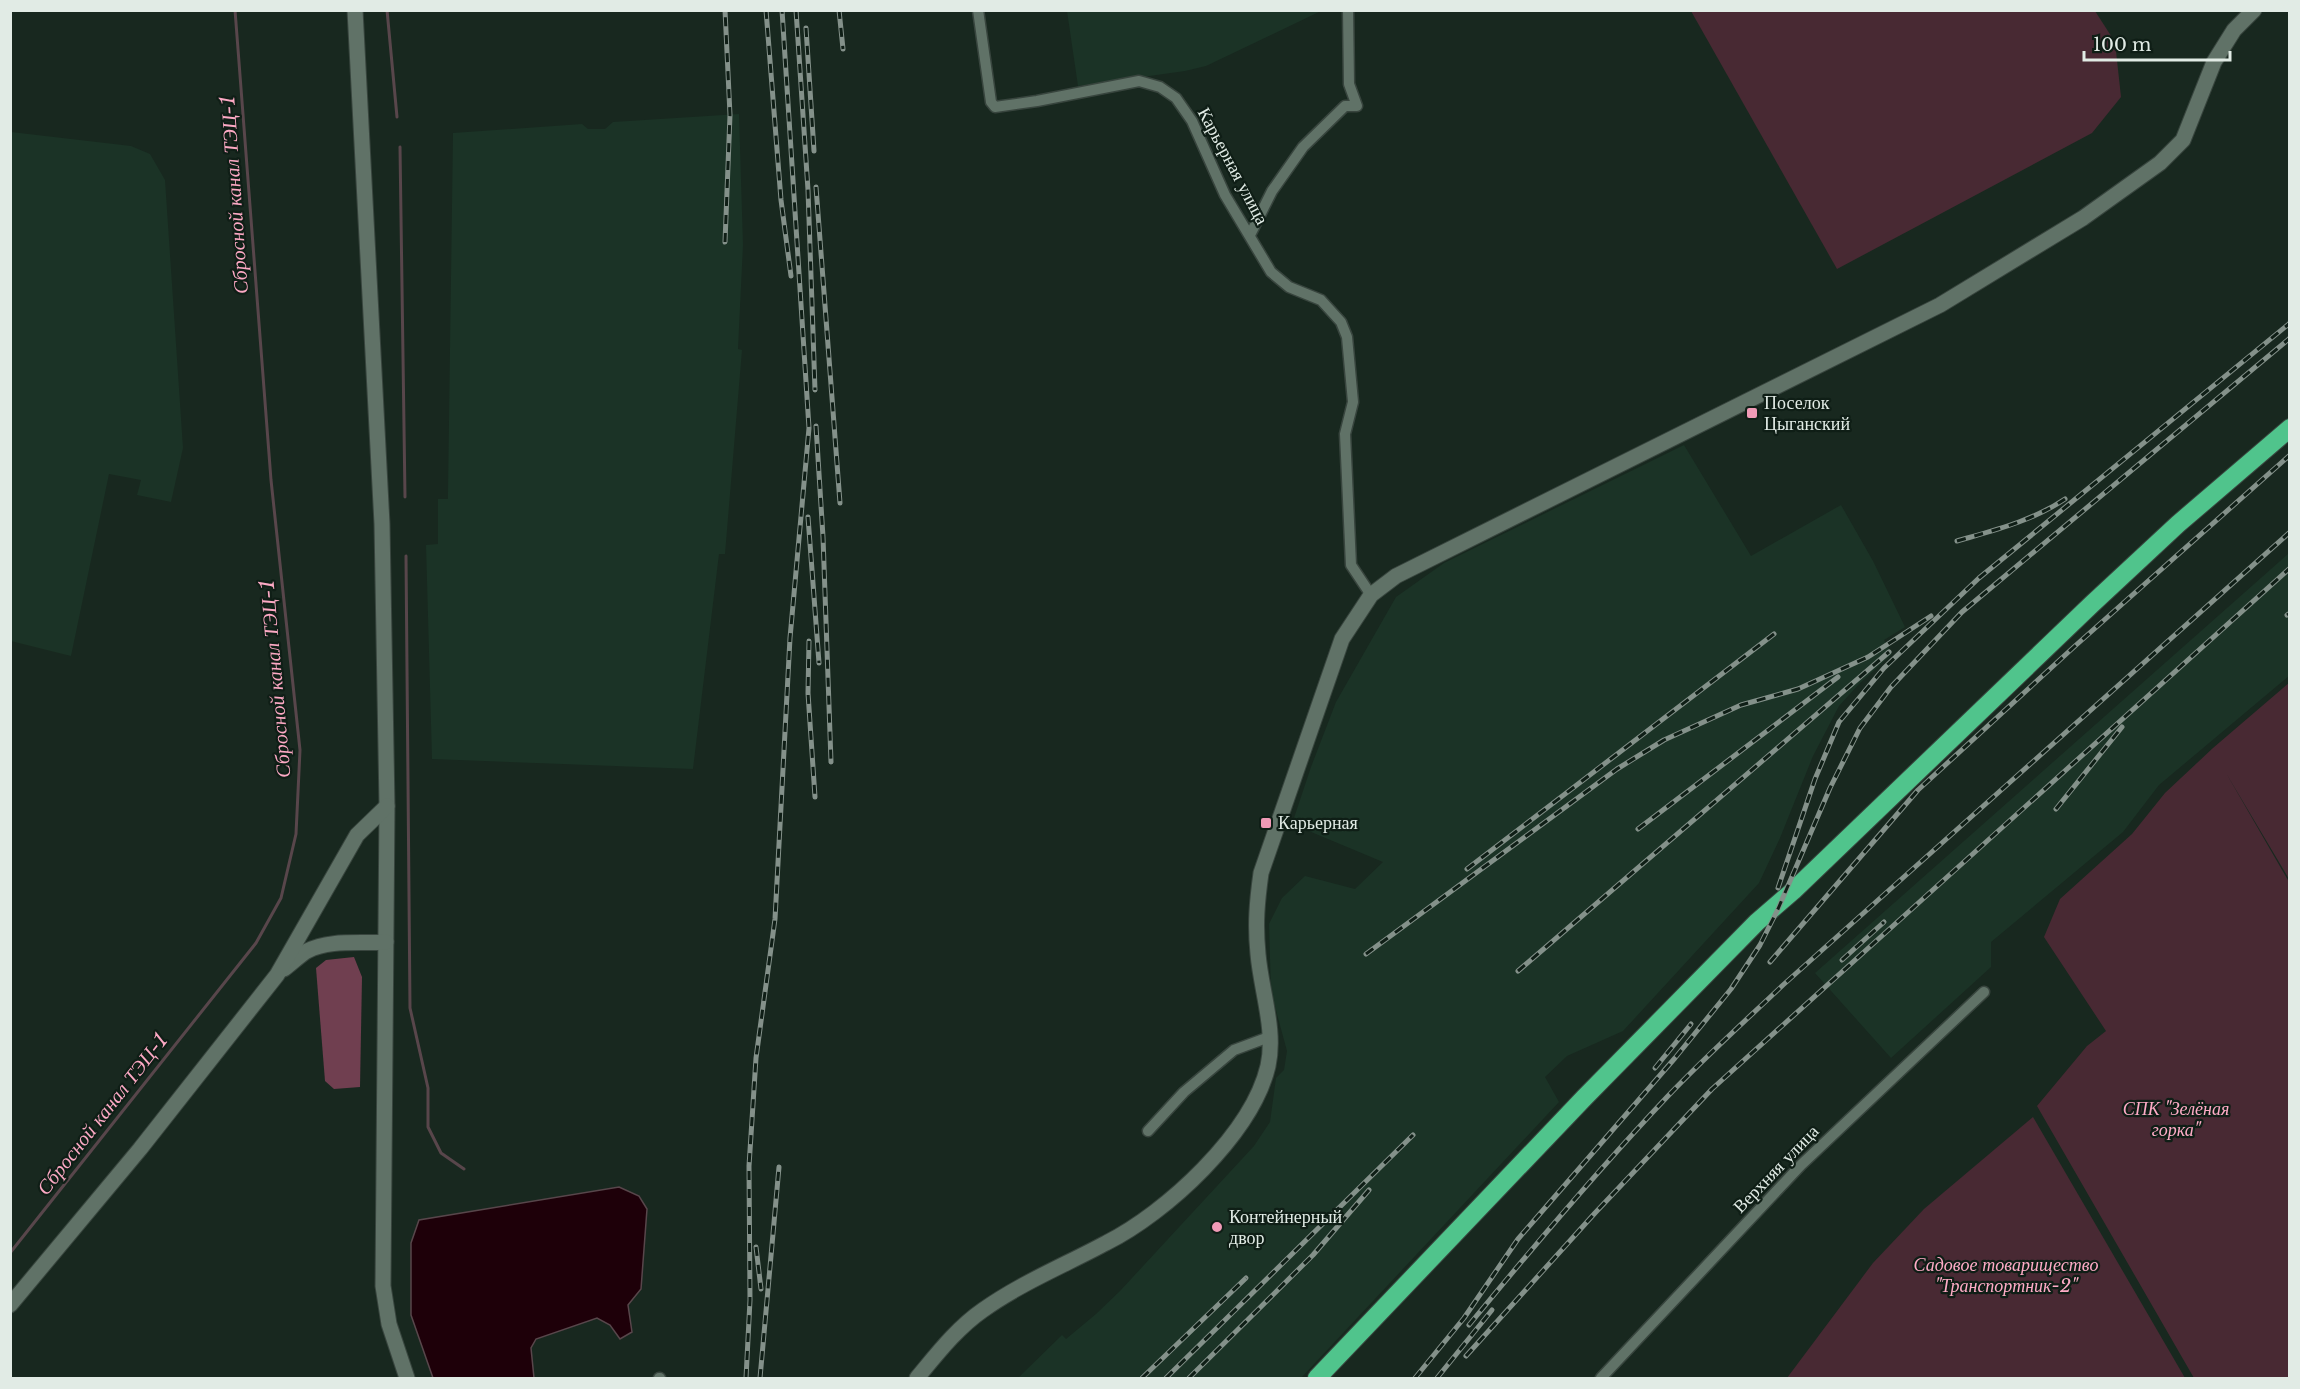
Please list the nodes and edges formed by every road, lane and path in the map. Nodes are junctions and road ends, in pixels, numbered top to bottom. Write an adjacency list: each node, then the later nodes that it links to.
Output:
1 (355, 10): 8 (main road)
2 (978, 10): 5 (street, Карьерная улица)
3 (1348, 10): 5 (street)
4 (2254, 10): 7 (main road)
5 (1250, 235): 7 (street, Карьерная улица)
6 (2289, 428): 17 (highway)
7 (1371, 595): 12 (main road)
8 (387, 806): 9 (main road); 10 (main road)
9 (386, 942): 10 (main road); 15 (main road)
10 (277, 975): 14 (main road)
11 (1984, 992): 18 (street, Верхняя улица)
12 (1269, 1036): 13 (street); 16 (main road)
13 (1148, 1131)
14 (10, 1305)
15 (407, 1378)
16 (917, 1378)
17 (1317, 1378)
18 (1601, 1378)

